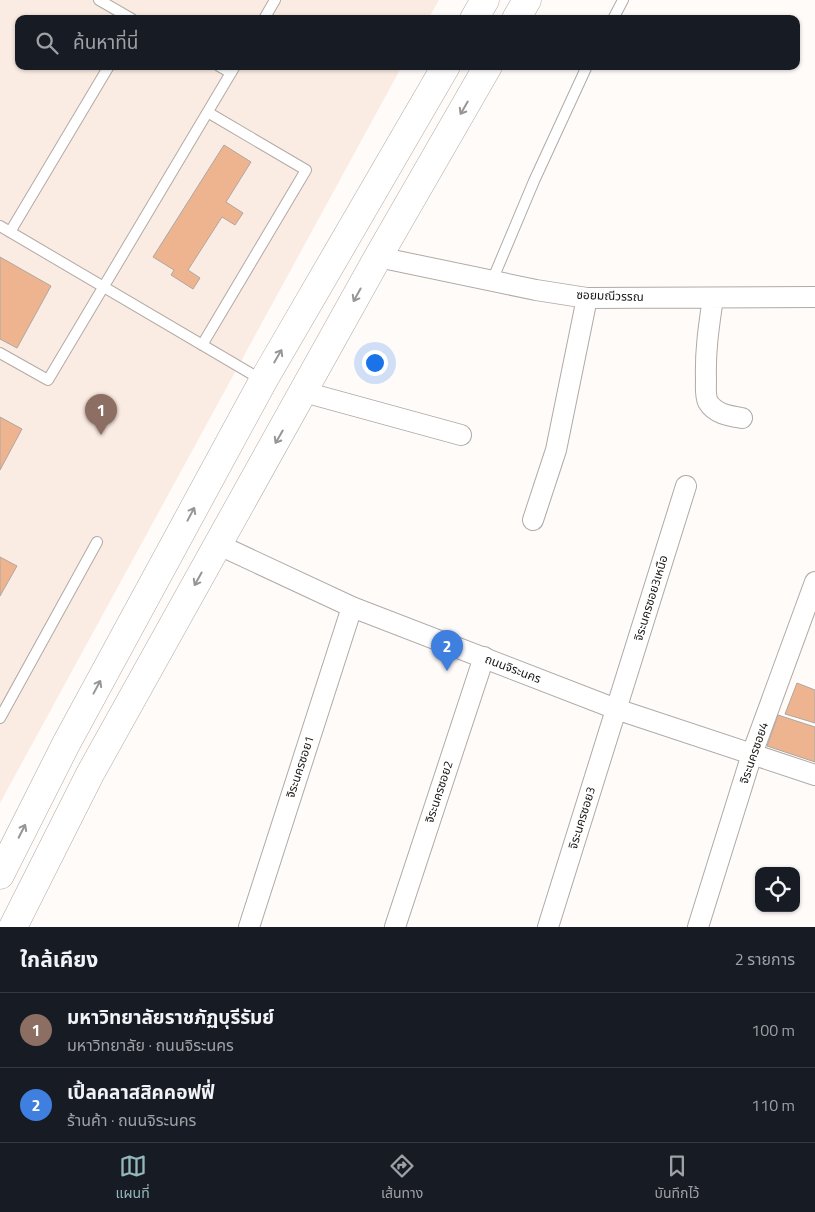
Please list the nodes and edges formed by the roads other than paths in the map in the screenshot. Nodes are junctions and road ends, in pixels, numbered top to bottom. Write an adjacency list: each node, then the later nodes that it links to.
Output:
1 (98, 0): 6 (lane)
2 (275, 0): 7 (lane)
3 (485, 0): 8 (main road)
4 (527, 0): 9 (main road)
5 (623, 0): 10 (lane)
6 (125, 15)
7 (266, 15)
8 (476, 15)
9 (518, 15)
10 (615, 15)
11 (107, 70): 18 (lane)
12 (233, 70): 16 (lane)
13 (444, 70): 27 (main road, one-way to 13)
14 (486, 70): 19 (main road, one-way to 19)
15 (585, 70): 20 (lane)
16 (208, 113): 21 (lane); 25 (lane)
17 (0, 226): 18 (lane)
18 (10, 232): 21 (lane)
19 (378, 257): 20 (street, ซอยมณีวรรณ); 28 (main road, one-way to 28)
20 (492, 281): 23 (street, ซอยมณีวรรณ)
21 (103, 287): 25 (lane); 26 (lane)
22 (815, 297): 24 (street, ซอยมณีวรรณ)
23 (587, 298): 24 (street, ซอยมณีวรรณ); 32 (street)
24 (713, 298): 29 (street)
25 (202, 345): 27 (lane)
26 (0, 353)
27 (263, 381): 42 (main road, one-way to 27)
28 (304, 392): 30 (street); 34 (main road, one-way to 34)
29 (742, 418)
30 (460, 435)
31 (686, 486): 38 (street, จิระนครซอย3เหนือ)
32 (533, 520)
33 (97, 542): 39 (lane)
34 (217, 544): 36 (street, ถนนจิระนคร); 43 (main road, one-way to 43)
35 (815, 582): 40 (street, จิระนครซอย4)
36 (352, 607): 37 (street, ถนนจิระนคร); 44 (street, จิระนครซอย1)
37 (484, 657): 38 (street, ถนนจิระนคร); 45 (street, จิระนครซอย2)
38 (616, 709): 40 (street, ถนนจิระนคร); 46 (street, จิระนครซอย3)
39 (0, 718)
40 (752, 754): 41 (street, ถนนจิระนคร); 47 (street, จิระนครซอย4)
41 (815, 775)
42 (0, 875)
43 (13, 927)
44 (249, 927)
45 (395, 927)
46 (548, 927)
47 (698, 927)

